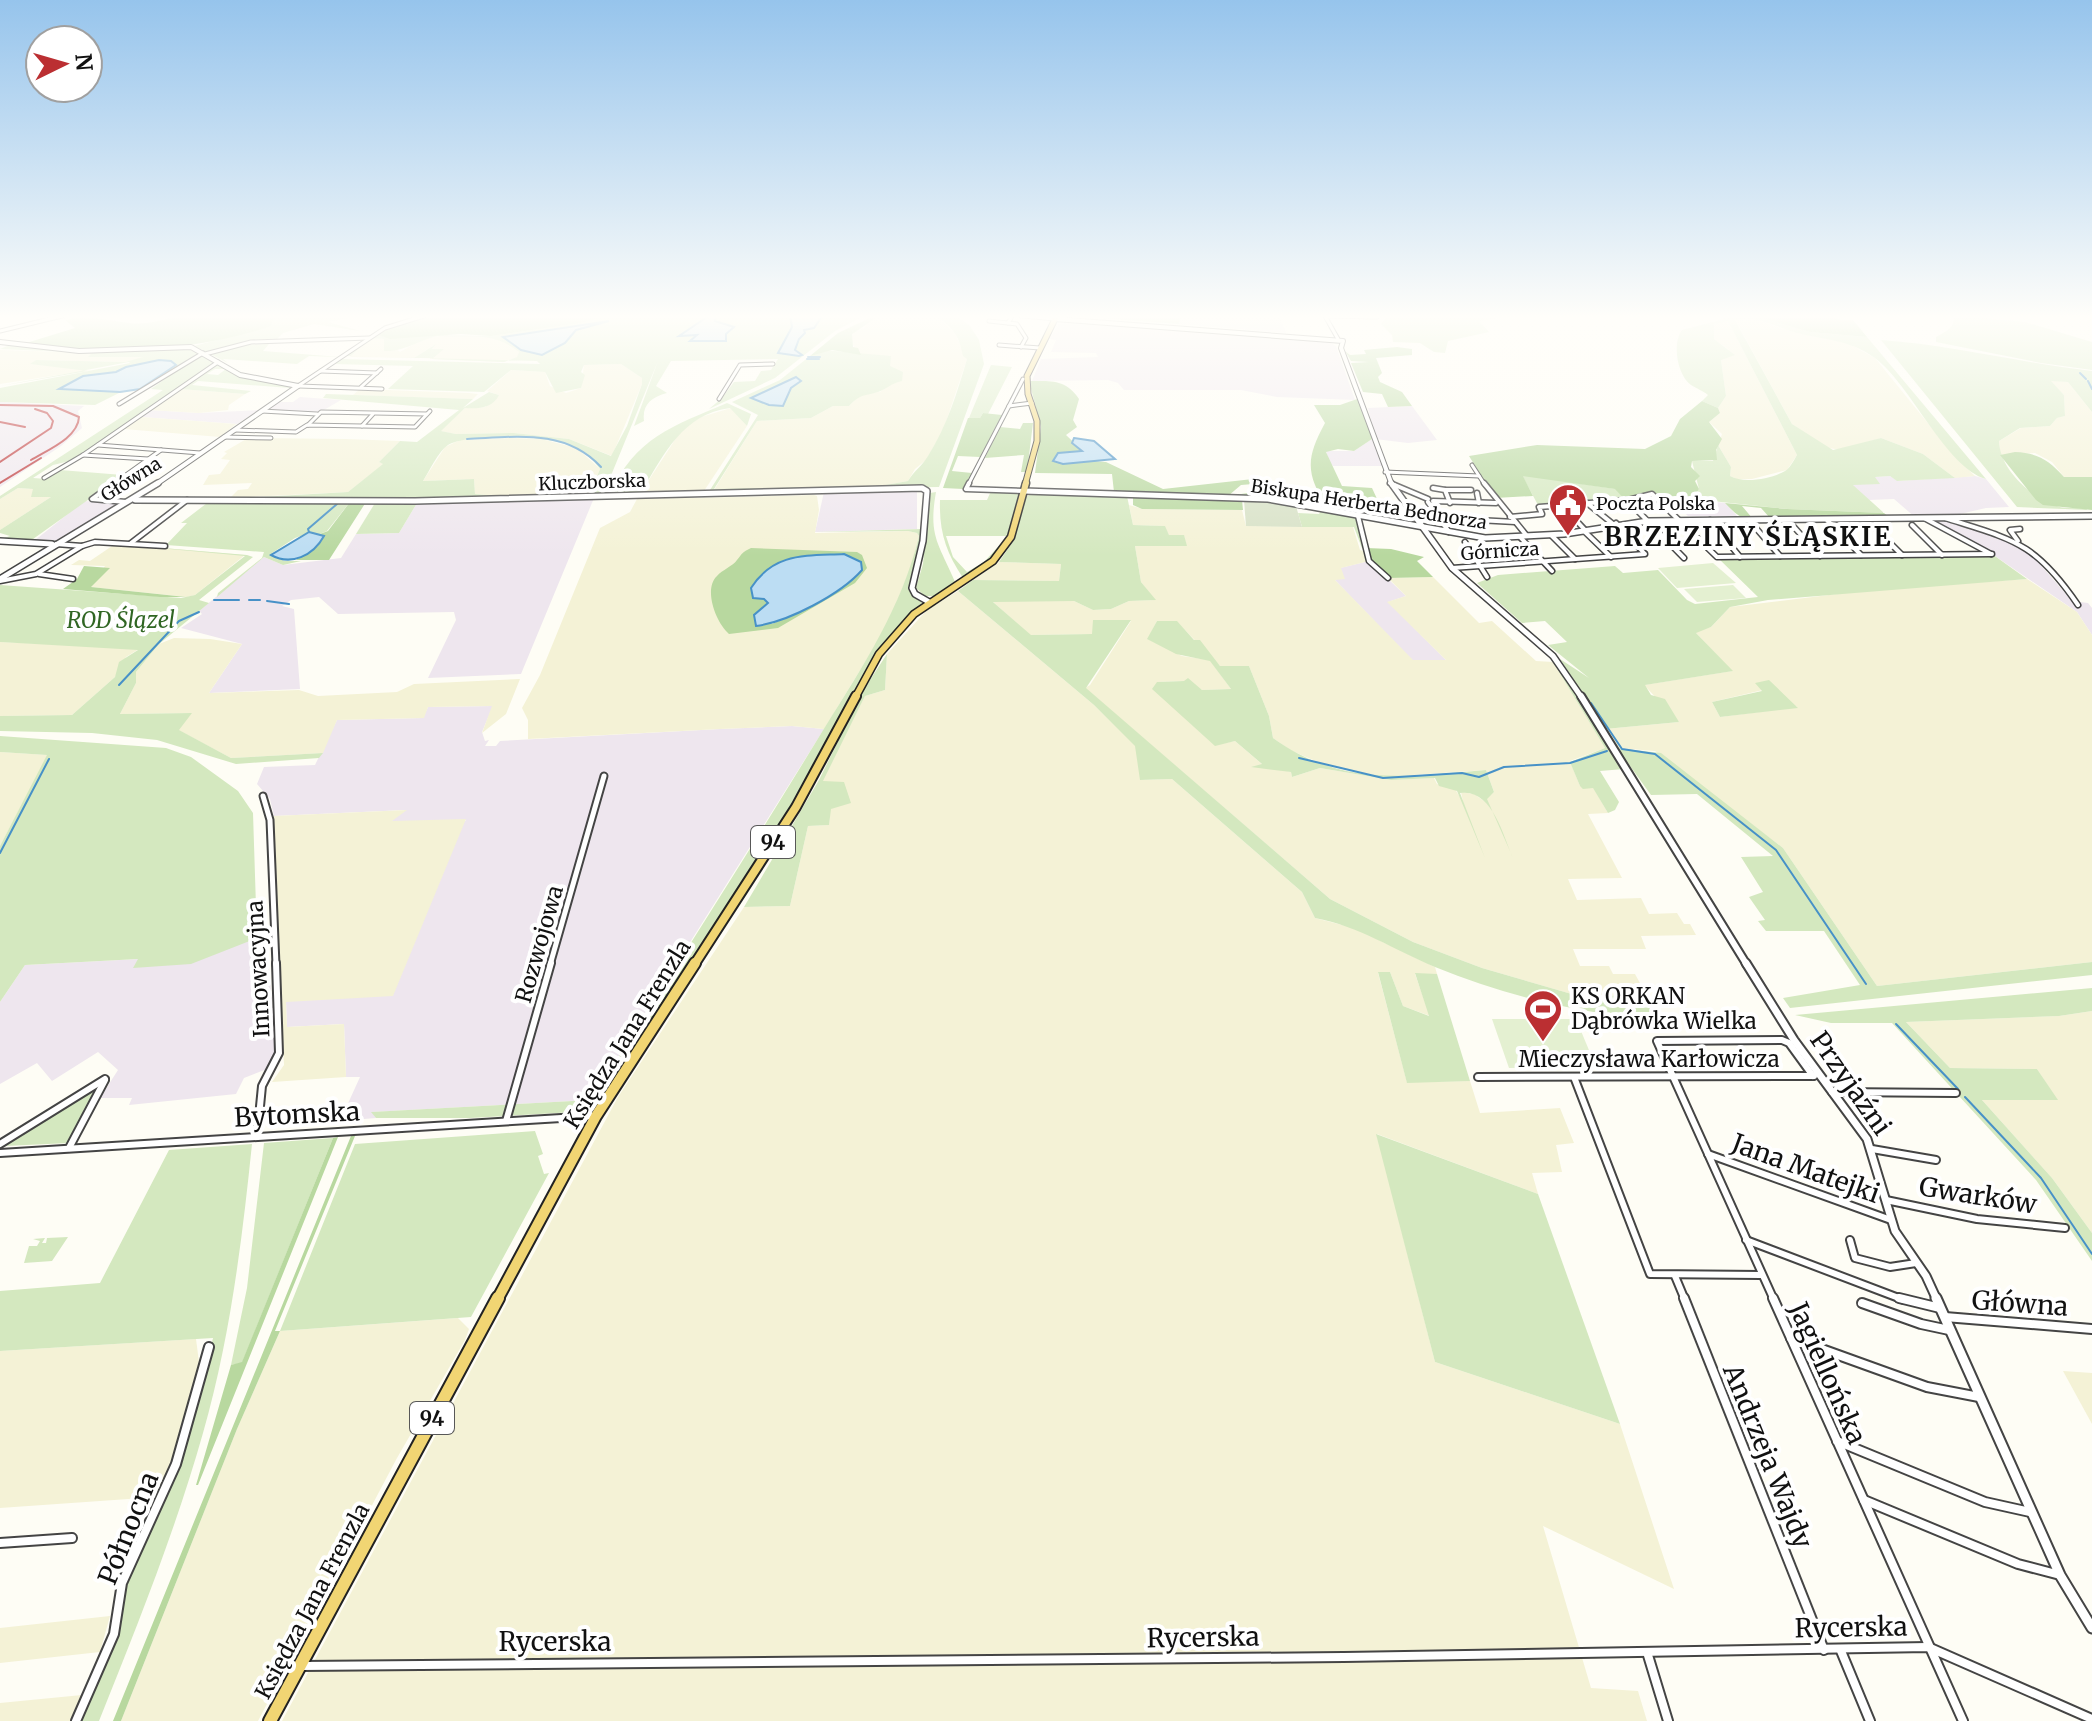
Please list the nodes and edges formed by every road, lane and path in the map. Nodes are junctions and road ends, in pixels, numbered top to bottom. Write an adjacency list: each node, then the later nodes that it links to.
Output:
1 (134, 395): 10 (street)
2 (169, 395): 22 (street)
3 (285, 395): 12 (street, Główna)
4 (721, 395): 8 (street)
5 (1015, 395): 11 (street)
6 (1031, 395): 9 (main road, 94)
7 (1356, 395): 28 (street, Przyjaźni)
8 (719, 399)
9 (1032, 403): 11 (street); 34 (main road, Księdza Jana Frenzla / 94)
10 (119, 404)
11 (1009, 406): 34 (street)
12 (262, 411): 14 (street); 18 (street, Główna)
13 (374, 413): 14 (street); 16 (street); 17 (street)
14 (318, 414): 15 (street)
15 (307, 425): 16 (street); 18 (street)
16 (362, 426): 17 (street)
17 (415, 427): 19 (street)
18 (235, 430): 20 (street, Główna)
19 (409, 434)
20 (224, 437): 21 (street); 24 (street, Główna)
21 (271, 438)
22 (97, 445): 23 (street); 25 (street)
23 (161, 450): 24 (street); 26 (street)
24 (200, 453): 37 (street, Główna)
25 (83, 455): 26 (street); 30 (street)
26 (149, 459): 37 (street)
27 (1472, 465): 29 (street)
28 (1385, 472): 29 (street); 31 (street, Przyjaźni)
29 (1479, 476): 41 (street)
30 (44, 478)
31 (1389, 483): 38 (street); 58 (street, Przyjaźni)
32 (1433, 488): 33 (street)
33 (1445, 490): 39 (street); 40 (street)
34 (1024, 491): 44 (street, Biskupa Herberta Bednorza); 91 (main road, Księdza Jana Frenzla / 94)
35 (188, 499): 37 (street, Kluczborska); 69 (street); 91 (street, Kluczborska)
36 (1628, 500): 42 (street); 51 (street); 53 (street)
37 (132, 501): 70 (street, Główna)
38 (1430, 501): 39 (street); 47 (street)
39 (1450, 503): 40 (street)
40 (1479, 503): 41 (street)
41 (1497, 503): 46 (street)
42 (1587, 503): 46 (street); 55 (street)
43 (1571, 515): 62 (street)
44 (1358, 516): 58 (street, Biskupa Herberta Bednorza); 88 (street)
45 (2092, 516): 49 (street, Biskupa Herberta Bednorza)
46 (1510, 517): 54 (street)
47 (1440, 518): 54 (street); 63 (street)
48 (1924, 518): 49 (street, Biskupa Herberta Bednorza); 50 (street, Biskupa Herberta Bednorza); 75 (street)
49 (1944, 518): 68 (street)
50 (1826, 519): 52 (street, Biskupa Herberta Bednorza); 73 (street)
51 (1680, 520): 52 (street, Biskupa Herberta Bednorza); 53 (street, Biskupa Herberta Bednorza); 79 (street)
52 (1710, 520): 79 (street)
53 (1648, 521): 55 (street, Biskupa Herberta Bednorza); 80 (street)
54 (1516, 522): 65 (street)
55 (1615, 523): 62 (street, Biskupa Herberta Bednorza); 78 (street, Górnicza)
56 (1912, 525): 75 (street)
57 (1873, 526): 74 (street)
58 (1418, 527): 63 (street, Biskupa Herberta Bednorza); 84 (street, Przyjaźni)
59 (1755, 527): 76 (street)
60 (1794, 527): 77 (street)
61 (2020, 529): 68 (street)
62 (1584, 530): 64 (street, Biskupa Herberta Bednorza); 78 (street)
63 (1449, 532): 65 (street, Biskupa Herberta Bednorza)
64 (1551, 535): 65 (street, Biskupa Herberta Bednorza); 81 (street)
65 (1524, 536): 82 (street)
66 (0, 541): 70 (street)
67 (1465, 542): 83 (street)
68 (2019, 542): 92 (street)
69 (131, 544): 71 (street); 72 (street)
70 (50, 545): 71 (street); 90 (street, Główna)
71 (82, 546): 86 (street)
72 (165, 546)
73 (1861, 555): 74 (street); 77 (street)
74 (1902, 555): 75 (street)
75 (1942, 555)
76 (1780, 556): 77 (street); 79 (street)
77 (1820, 556)
78 (1611, 557): 81 (street, Górnicza)
79 (1740, 557)
80 (1684, 558)
81 (1575, 559): 82 (street, Górnicza)
82 (1543, 562): 83 (street, Górnicza); 85 (street)
83 (1480, 566): 84 (street, Górnicza); 87 (street)
84 (1452, 568): 96 (street, Przyjaźni)
85 (1552, 571)
86 (38, 574): 89 (street); 90 (street)
87 (1487, 577)
88 (1388, 578)
89 (73, 579)
90 (0, 580)
91 (929, 602): 101 (main road, Księdza Jana Frenzla / 94)
92 (2078, 605)
93 (604, 776): 102 (street, Rozwojowa)
94 (263, 796): 103 (street, Innowacyjna)
95 (1672, 1076): 96 (street, Mieczysława Karłowicza); 96 (street, Jagiellońska); 98 (street, Mieczysława Karłowicza); 108 (street, Jagiellońska)
96 (1816, 1076): 99 (street, Przyjaźni)
97 (1478, 1077): 98 (street, Mieczysława Karłowicza)
98 (1574, 1077): 117 (street)
99 (1831, 1092): 100 (street); 106 (street, Przyjaźni)
100 (1956, 1093)
101 (596, 1116): 102 (street, Bytomska); 136 (main road, Księdza Jana Frenzla / 94)
102 (506, 1121): 103 (street, Bytomska)
103 (257, 1137): 105 (street, Bytomska)
104 (0, 1144): 105 (street)
105 (68, 1149): 107 (street, Bytomska)
106 (1872, 1149): 109 (street); 110 (street, Przyjaźni)
107 (0, 1153)
108 (1707, 1154): 111 (street, Jana Matejki); 113 (street, Jagiellońska)
109 (1936, 1160)
110 (1886, 1200): 111 (street, Przyjaźni); 112 (street, Gwarków)
111 (1891, 1220): 115 (street, Przyjaźni)
112 (2065, 1228)
113 (1745, 1239): 116 (street, Jagiellońska); 119 (street, Główna)
114 (1850, 1240): 115 (street)
115 (1917, 1263): 119 (street, Przyjaźni)
116 (1761, 1275): 117 (street); 122 (street, Jagiellońska)
117 (1675, 1276): 133 (street, Andrzeja Wajdy)
118 (1862, 1303): 121 (street)
119 (1942, 1313): 120 (street, Główna); 121 (street, Przyjaźni)
120 (2092, 1329)
121 (1950, 1330): 124 (street, Przyjaźni)
122 (1790, 1338): 124 (street); 125 (street, Jagiellońska)
123 (209, 1347): 138 (street, Północna)
124 (1981, 1398): 127 (street, Przyjaźni)
125 (1836, 1440): 126 (street, Jagiellońska); 127 (street)
126 (1863, 1500): 130 (street); 132 (street, Jagiellońska)
127 (2032, 1512): 130 (street, Przyjaźni)
128 (72, 1538): 129 (street)
129 (0, 1543)
130 (2060, 1575): 131 (street, Przyjaźni)
131 (2092, 1628)
132 (1928, 1647): 134 (street, Rycerska); 137 (street, Rycerska); 142 (street, Jagiellońska)
133 (1825, 1650): 134 (street, Rycerska); 135 (street, Rycerska)
134 (1841, 1651): 141 (street)
135 (1647, 1652): 136 (street, Rycerska); 140 (street)
136 (300, 1666): 139 (main road, Księdza Jana Frenzla / 94)
137 (2092, 1719)
138 (76, 1721)
139 (270, 1721)
140 (1668, 1721)
141 (1870, 1721)
142 (1963, 1721)

